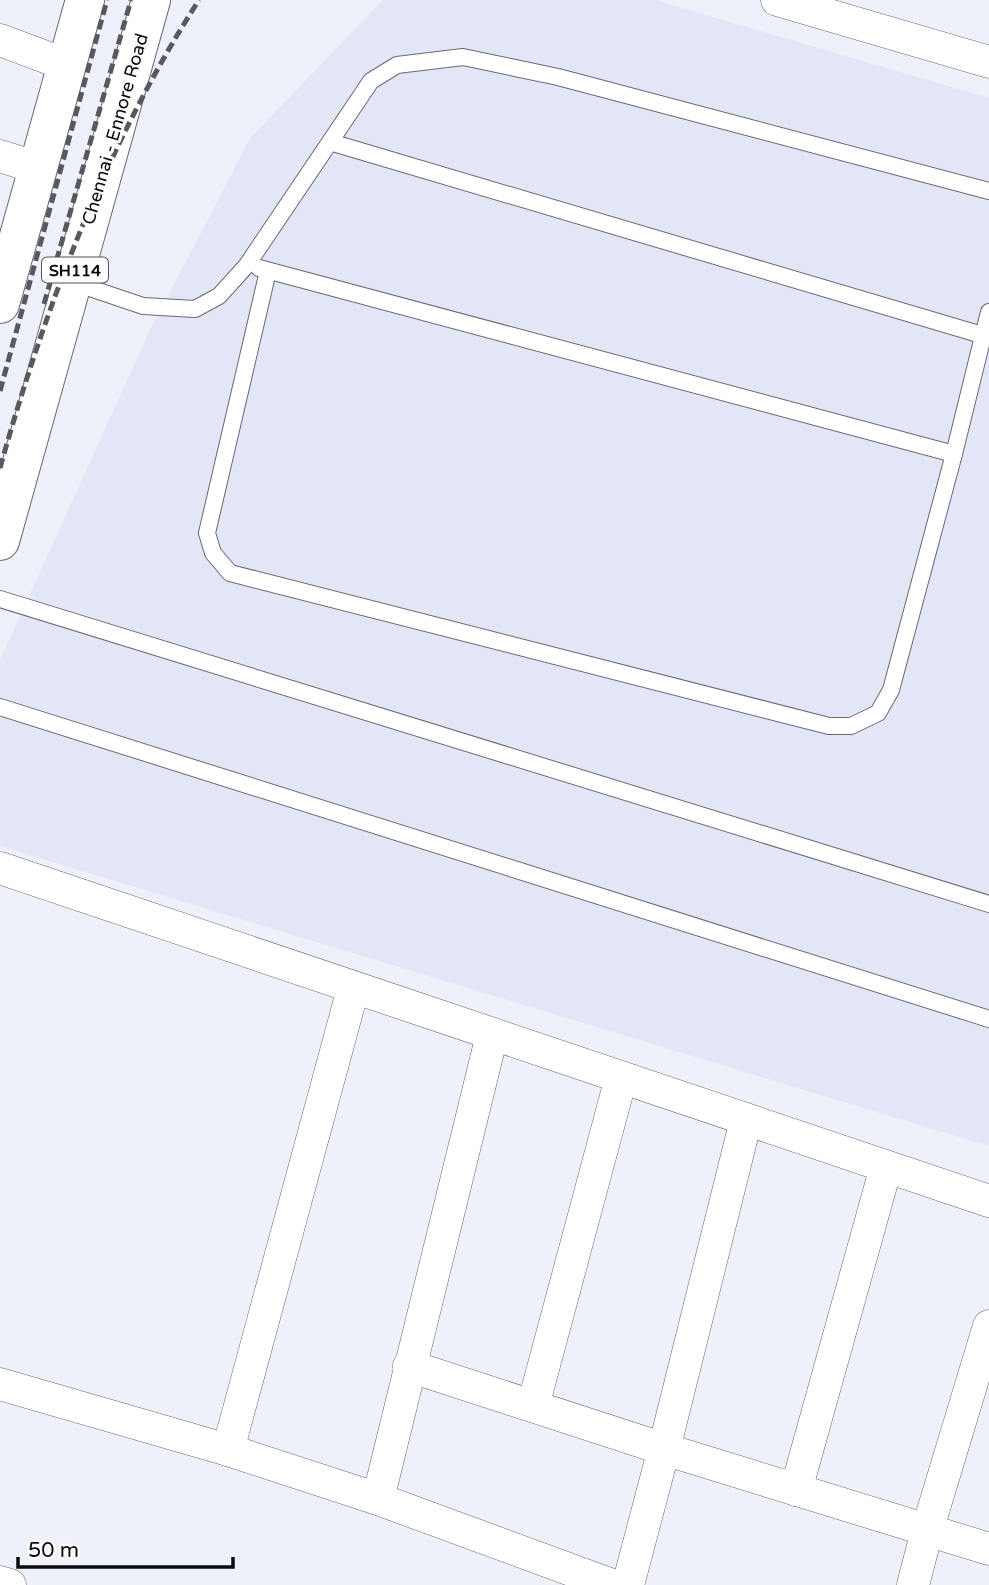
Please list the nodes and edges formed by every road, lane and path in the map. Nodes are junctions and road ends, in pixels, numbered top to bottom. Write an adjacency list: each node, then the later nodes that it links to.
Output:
1 (85, 0): 6 (main road)
2 (151, 0): 14 (main road, Chennai - Ennore Road / SH114)
3 (776, 0): 5 (street)
4 (0, 40): 6 (street)
5 (989, 62)
6 (67, 65): 9 (main road)
7 (330, 142): 10 (lane); 12 (lane); 17 (lane)
8 (0, 156): 9 (street)
9 (38, 168): 11 (main road)
10 (989, 191)
11 (7, 249): 15 (main road)
12 (247, 265): 13 (lane); 14 (lane)
13 (268, 271): 18 (lane); 18 (lane)
14 (72, 282): 19 (main road, Chennai - Ennore Road / SH114)
15 (0, 304)
16 (989, 312): 17 (lane)
17 (982, 334): 18 (lane)
18 (954, 454)
19 (0, 541)
20 (0, 599): 23 (lane)
21 (0, 707): 25 (lane)
22 (0, 868): 24 (street)
23 (989, 904)
24 (353, 989): 26 (street); 37 (street)
25 (989, 1019)
26 (492, 1035): 27 (street); 32 (street)
27 (621, 1078): 28 (street); 35 (street)
28 (746, 1120): 29 (street); 36 (street)
29 (886, 1167): 30 (street); 38 (street)
30 (989, 1201)
31 (989, 1326): 33 (street)
32 (409, 1366): 35 (street); 39 (street)
33 (983, 1374): 40 (street)
34 (0, 1384): 37 (street)
35 (533, 1406): 36 (street)
36 (664, 1449): 38 (street); 45 (street)
37 (228, 1450): 39 (street)
38 (796, 1490): 40 (street)
39 (377, 1499): 44 (street)
40 (927, 1531): 41 (street); 46 (street)
41 (989, 1549)
42 (0, 1582): 43 (street)
43 (10, 1585)
44 (612, 1585)
45 (628, 1585)
46 (913, 1585)

